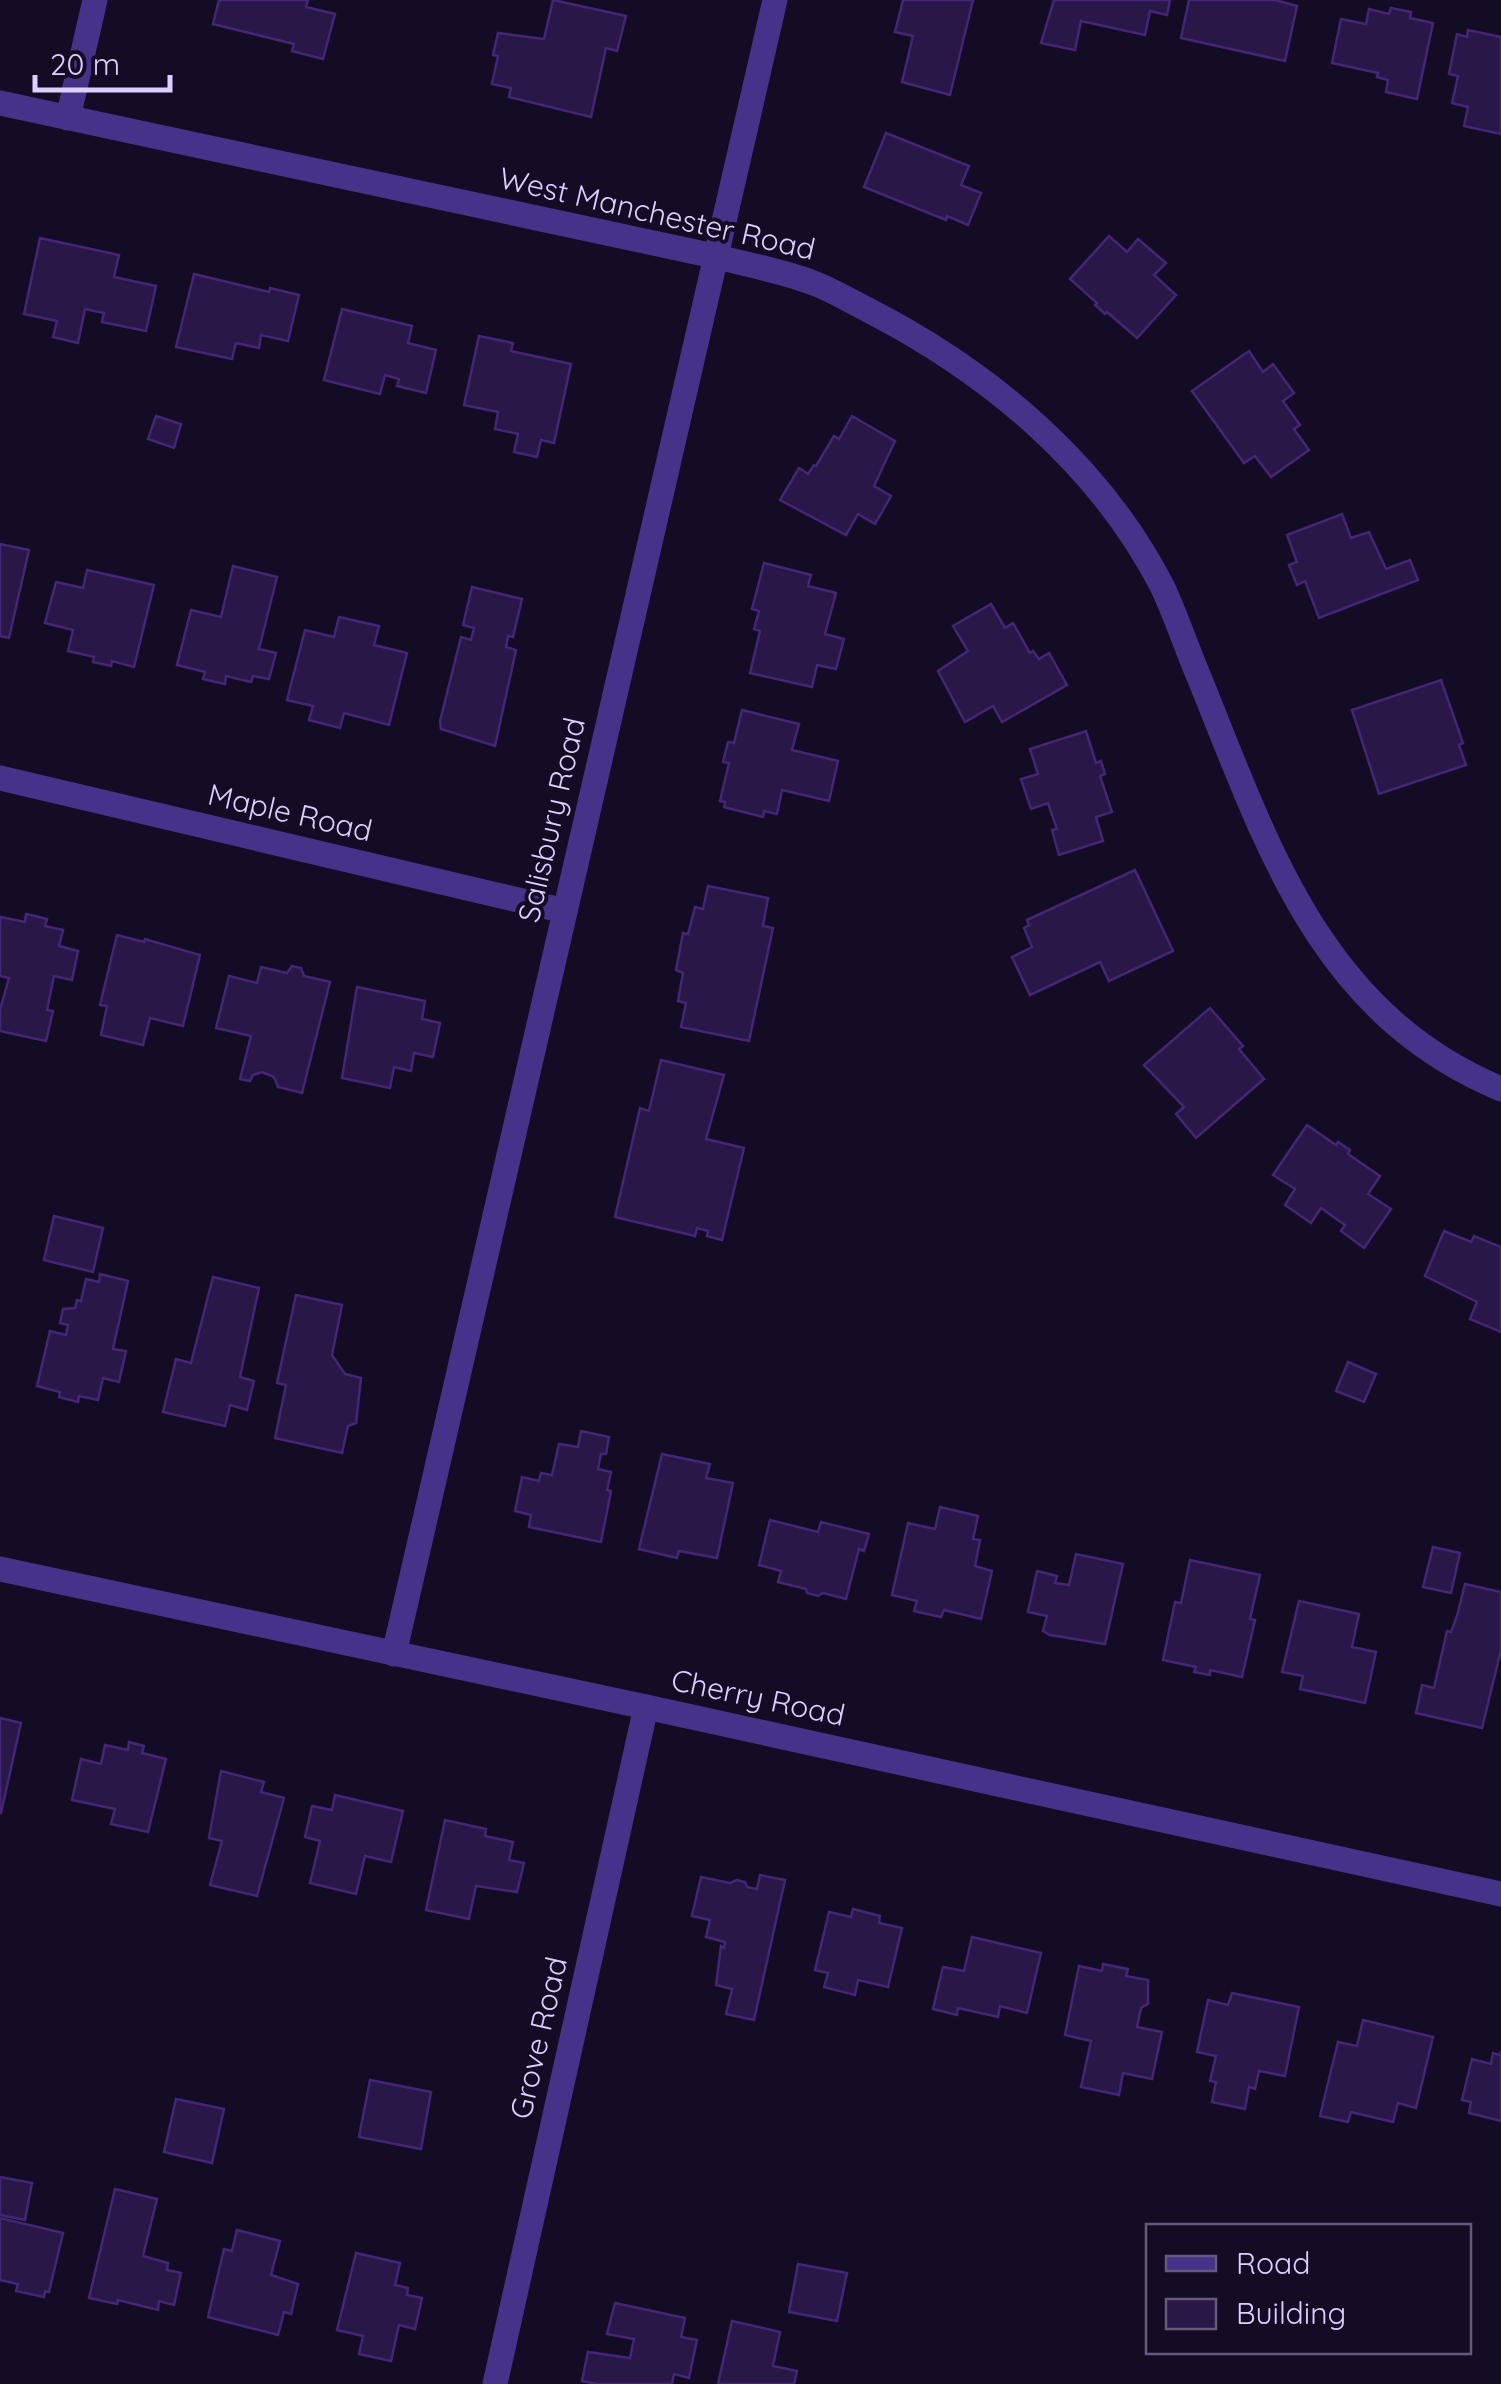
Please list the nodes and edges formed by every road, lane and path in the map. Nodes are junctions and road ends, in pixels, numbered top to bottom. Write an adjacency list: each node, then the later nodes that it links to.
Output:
1 (94, 0): 4 (street)
2 (775, 0): 5 (street, Salisbury Road)
3 (0, 103): 4 (street, West Manchester Road)
4 (68, 118): 5 (street, West Manchester Road)
5 (714, 256): 7 (street, Salisbury Road); 8 (street, West Manchester Road)
6 (0, 778): 7 (street, Maple Road)
7 (565, 911): 10 (street, Salisbury Road)
8 (1501, 1088)
9 (0, 1570): 10 (street, Cherry Road)
10 (394, 1654): 11 (street, Cherry Road)
11 (646, 1706): 12 (street, Cherry Road); 13 (street, Grove Road)
12 (1501, 1894)
13 (495, 2384)

